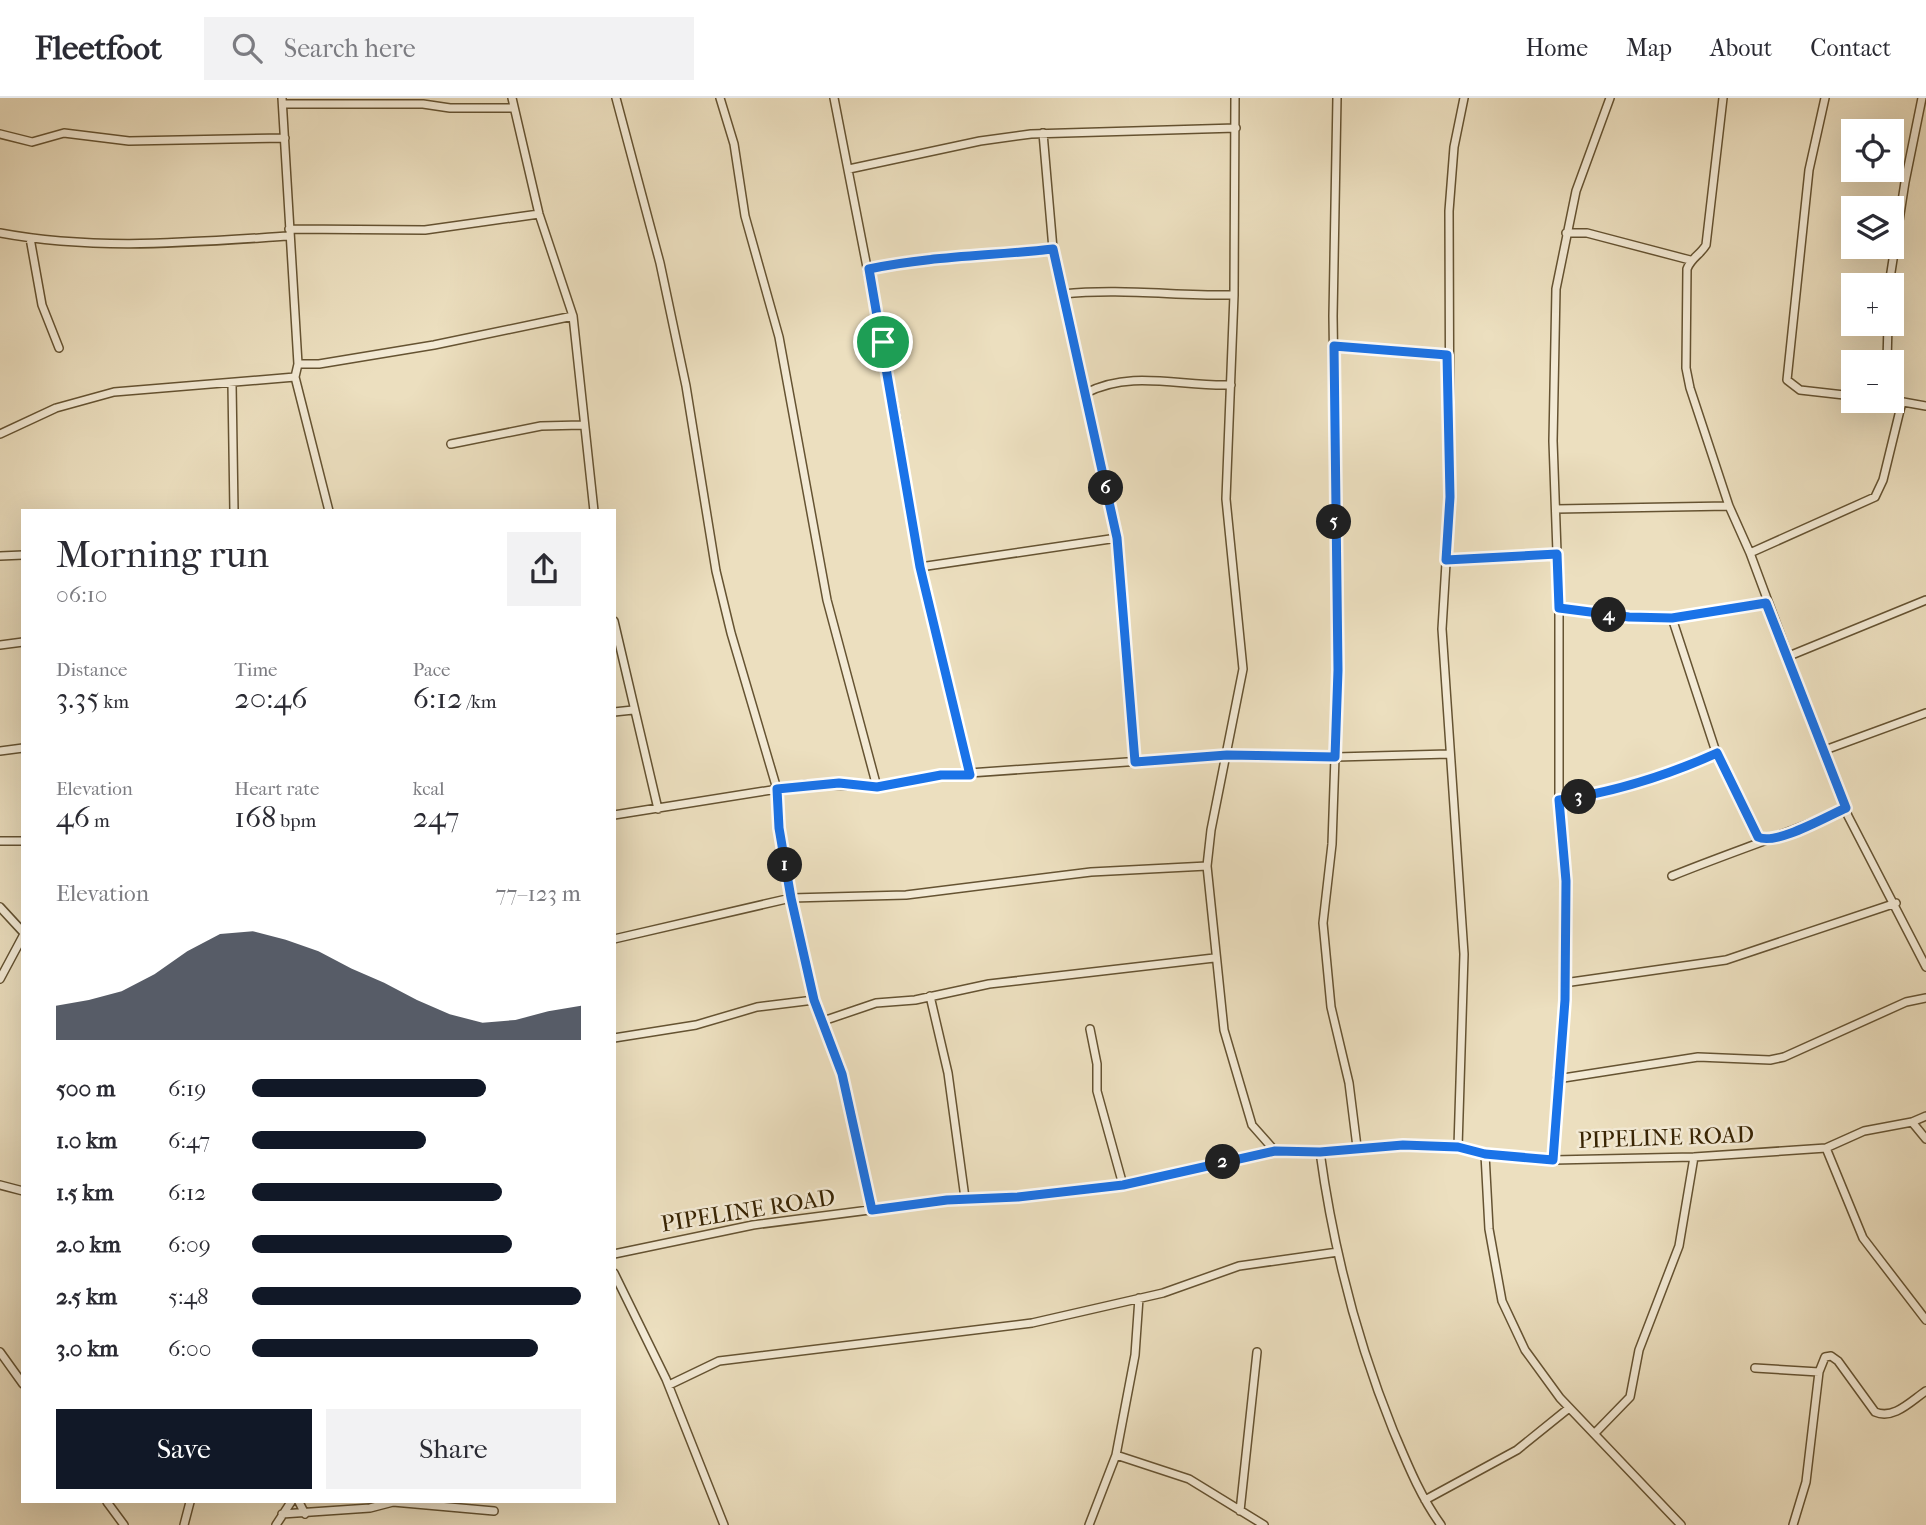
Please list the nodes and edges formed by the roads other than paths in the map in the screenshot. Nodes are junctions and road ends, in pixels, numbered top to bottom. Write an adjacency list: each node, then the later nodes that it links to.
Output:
1 (512, 98): 14 (street)
2 (616, 98): 80 (street)
3 (720, 98): 79 (street)
4 (834, 98): 19 (street)
5 (1235, 98): 15 (street)
6 (1337, 98): 32 (street)
7 (1464, 98): 34 (street)
8 (1610, 98): 23 (street)
9 (1724, 98): 26 (street)
10 (1825, 98): 40 (street)
11 (1922, 98): 28 (street)
12 (283, 101): 13 (street); 18 (street)
13 (407, 101): 14 (street)
14 (513, 108): 20 (street)
15 (1236, 128): 16 (street); 30 (street)
16 (1043, 132): 19 (street); 25 (street)
17 (0, 134): 18 (street)
18 (285, 138): 22 (street)
19 (849, 169): 27 (street)
20 (539, 214): 22 (street); 31 (street)
21 (0, 233): 24 (street)
22 (289, 233): 24 (street); 35 (street)
23 (1566, 233): 26 (street); 51 (street)
24 (30, 238): 33 (street)
25 (1053, 249): 27 (street); 29 (street)
26 (1690, 260): 47 (street)
27 (869, 269): 58 (street)
28 (1891, 273)
29 (1063, 294): 30 (street); 39 (street)
30 (1234, 295): 38 (street)
31 (573, 316): 35 (street); 44 (street)
32 (1334, 346): 34 (street); 76 (street)
33 (59, 348)
34 (1447, 355): 57 (street)
35 (298, 364): 36 (street)
36 (295, 377): 37 (street); 49 (street)
37 (232, 384): 45 (street); 48 (street)
38 (1231, 385): 39 (street); 75 (street)
39 (1086, 393): 52 (street)
40 (1841, 395)
41 (1904, 402): 42 (street)
42 (1926, 406)
43 (1899, 413): 53 (street)
44 (582, 425): 46 (street); 50 (street)
45 (0, 434)
46 (451, 444)
47 (1729, 506): 51 (street); 53 (street)
48 (234, 509)
49 (328, 509)
50 (594, 509)
51 (1556, 509): 54 (street)
52 (1117, 538): 58 (street); 77 (street)
53 (1750, 553): 60 (street)
54 (1557, 554): 57 (street); 61 (street)
55 (21, 555): 56 (street)
56 (0, 556)
57 (1446, 560): 74 (street)
58 (920, 567): 78 (street)
59 (1926, 600): 66 (street)
60 (1766, 603): 62 (street); 66 (street)
61 (1559, 608): 62 (street); 81 (street)
62 (1672, 618): 73 (street)
63 (616, 635): 67 (street)
64 (21, 642): 65 (street)
65 (0, 645)
66 (1789, 656): 71 (street)
67 (633, 710): 68 (street); 83 (street)
68 (616, 712)
69 (1926, 713): 71 (street)
70 (21, 748): 72 (street)
71 (1825, 750): 82 (street)
72 (0, 751)
73 (1717, 753): 81 (street); 85 (street)
74 (1449, 754): 76 (street); 111 (street)
75 (1227, 755): 76 (street); 77 (street); 88 (street)
76 (1335, 757): 110 (street)
77 (1135, 762): 78 (street)
78 (970, 775): 79 (street)
79 (877, 787): 80 (street)
80 (777, 789): 83 (street); 90 (street)
81 (1559, 800): 99 (street)
82 (1846, 808): 85 (street); 91 (street)
83 (658, 809): 84 (street)
84 (616, 815)
85 (1763, 839): 89 (street)
86 (0, 841): 87 (street)
87 (21, 841)
88 (1207, 866): 90 (street); 96 (street)
89 (1672, 876)
90 (791, 898): 95 (street); 102 (street)
91 (1896, 903): 97 (street); 99 (street)
92 (0, 907): 93 (street)
93 (21, 932)
94 (21, 938): 98 (street)
95 (616, 939)
96 (1214, 958): 100 (street); 113 (street)
97 (1926, 967)
98 (0, 979)
99 (1564, 983): 106 (street)
100 (930, 996): 103 (street); 121 (street)
101 (1926, 998): 106 (street)
102 (814, 1000): 103 (street); 105 (street)
103 (823, 1021): 122 (street)
104 (1090, 1029): 119 (street)
105 (616, 1038)
106 (1557, 1079): 117 (street)
107 (1926, 1116): 108 (street, PIPELINE ROAD)
108 (1912, 1122): 109 (street); 112 (street, PIPELINE ROAD)
109 (1926, 1139)
110 (1357, 1147): 111 (street, PIPELINE ROAD); 114 (street, PIPELINE ROAD)
111 (1458, 1147): 115 (street, PIPELINE ROAD)
112 (1826, 1148): 116 (street, PIPELINE ROAD); 127 (street)
113 (1275, 1151): 114 (street, PIPELINE ROAD); 119 (street, PIPELINE ROAD)
114 (1320, 1152): 123 (street)
115 (1485, 1154): 117 (street, PIPELINE ROAD); 135 (street)
116 (1694, 1157): 117 (street, PIPELINE ROAD); 136 (street)
117 (1553, 1160)
118 (0, 1185): 120 (street)
119 (1123, 1185): 121 (street, PIPELINE ROAD)
120 (21, 1190)
121 (965, 1198): 122 (street, PIPELINE ROAD)
122 (872, 1210): 124 (street, PIPELINE ROAD)
123 (1338, 1252): 126 (street); 138 (street)
124 (616, 1254)
125 (616, 1277): 133 (street)
126 (1139, 1297): 133 (street); 137 (street)
127 (1926, 1320)
128 (1257, 1352): 146 (street)
129 (1, 1355): 132 (street)
130 (1755, 1368): 131 (street)
131 (1819, 1372): 134 (street); 157 (street)
132 (21, 1381)
133 (669, 1385): 153 (street)
134 (1926, 1391)
135 (1569, 1408): 136 (street); 138 (street)
136 (1595, 1433): 156 (street)
137 (1116, 1455): 146 (street); 154 (street)
138 (1426, 1500): 149 (street)
139 (108, 1503): 150 (street)
140 (190, 1503): 151 (street)
141 (290, 1503): 147 (street)
142 (300, 1503): 148 (street)
143 (389, 1503): 148 (street)
144 (404, 1503): 145 (street)
145 (494, 1511)
146 (1240, 1511): 155 (street)
147 (282, 1514): 148 (street); 152 (street)
148 (305, 1514)
149 (1437, 1524)
150 (124, 1525)
151 (184, 1525)
152 (276, 1525)
153 (724, 1525)
154 (1089, 1525)
155 (1264, 1525)
156 (1681, 1525)
157 (1793, 1525)

